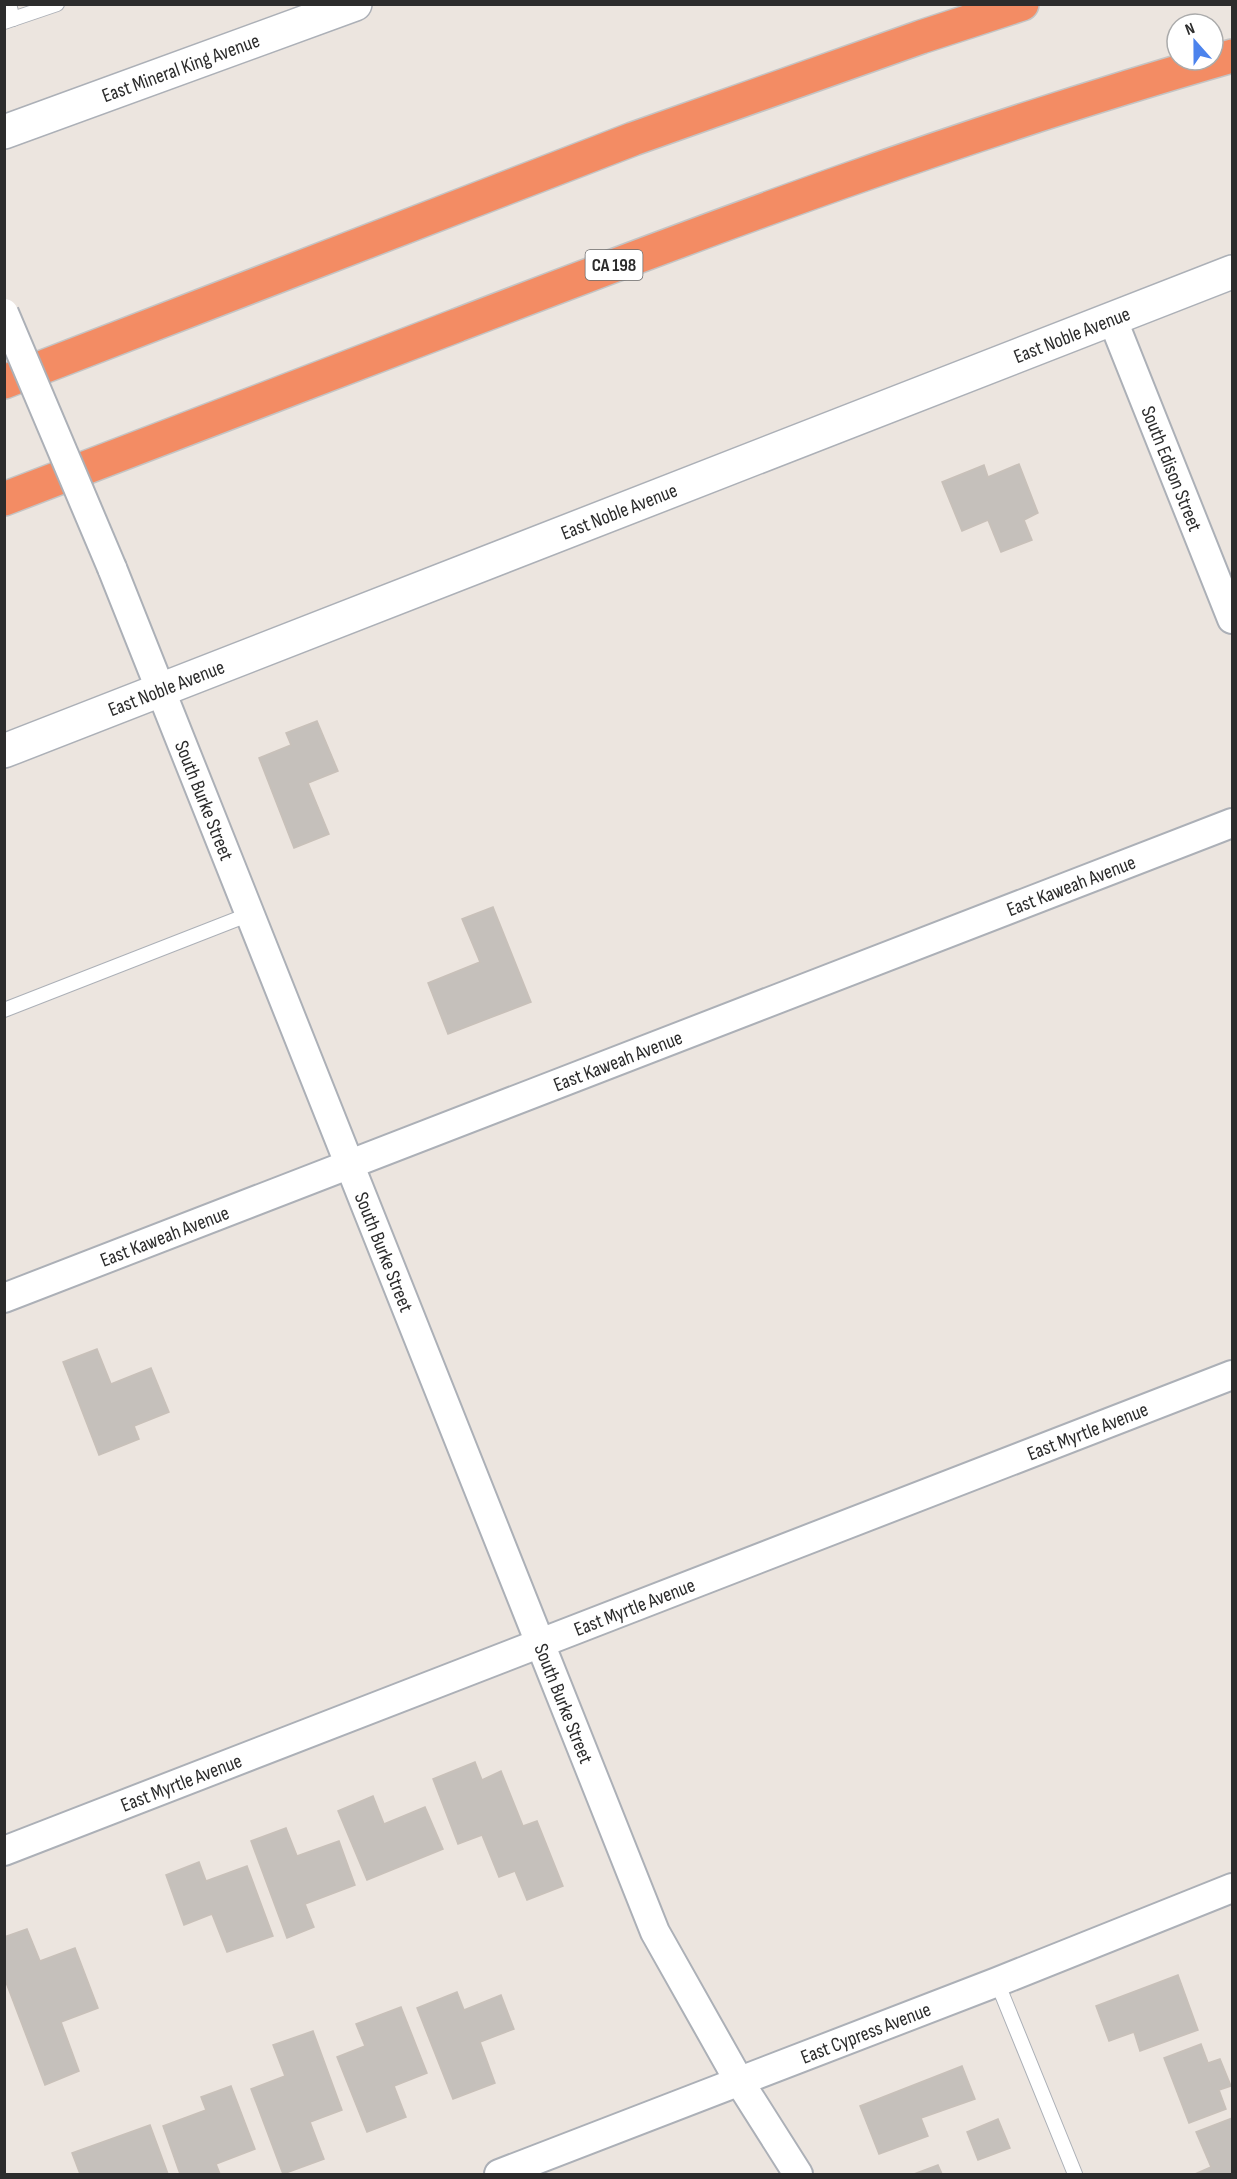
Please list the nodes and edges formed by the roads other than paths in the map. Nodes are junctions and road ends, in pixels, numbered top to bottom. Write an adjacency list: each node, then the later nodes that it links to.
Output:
1 (9, 4): 5 (lane)
2 (57, 4): 5 (lane)
3 (355, 4): 7 (main road, East Mineral King Avenue)
4 (1022, 4): 11 (highway)
5 (9, 21)
6 (1233, 56): 12 (highway, CA 198)
7 (4, 132)
8 (1233, 272): 10 (main road, East Noble Avenue)
9 (4, 313): 14 (street, South Burke Street, bridge)
10 (1112, 318): 13 (street, South Edison Street); 14 (main road, East Noble Avenue)
11 (4, 382)
12 (4, 500)
13 (1233, 619)
14 (160, 691): 15 (main road, East Noble Avenue); 17 (street, South Burke Street)
15 (4, 752)
16 (1233, 823): 19 (street, East Kaweah Avenue)
17 (250, 914): 18 (lane); 19 (street, South Burke Street)
18 (4, 1010)
19 (350, 1165): 20 (street, East Kaweah Avenue); 22 (street, South Burke Street)
20 (4, 1298)
21 (1233, 1375): 22 (street, East Myrtle Avenue)
22 (539, 1645): 23 (street, East Myrtle Avenue); 26 (street, South Burke Street)
23 (4, 1851)
24 (1233, 1888): 25 (street, East Cypress Avenue)
25 (997, 1982): 26 (street, East Cypress Avenue); 29 (lane)
26 (739, 2081): 27 (street, East Cypress Avenue); 28 (street, South Burke Street)
27 (514, 2172)
28 (798, 2175)
29 (1075, 2175)

